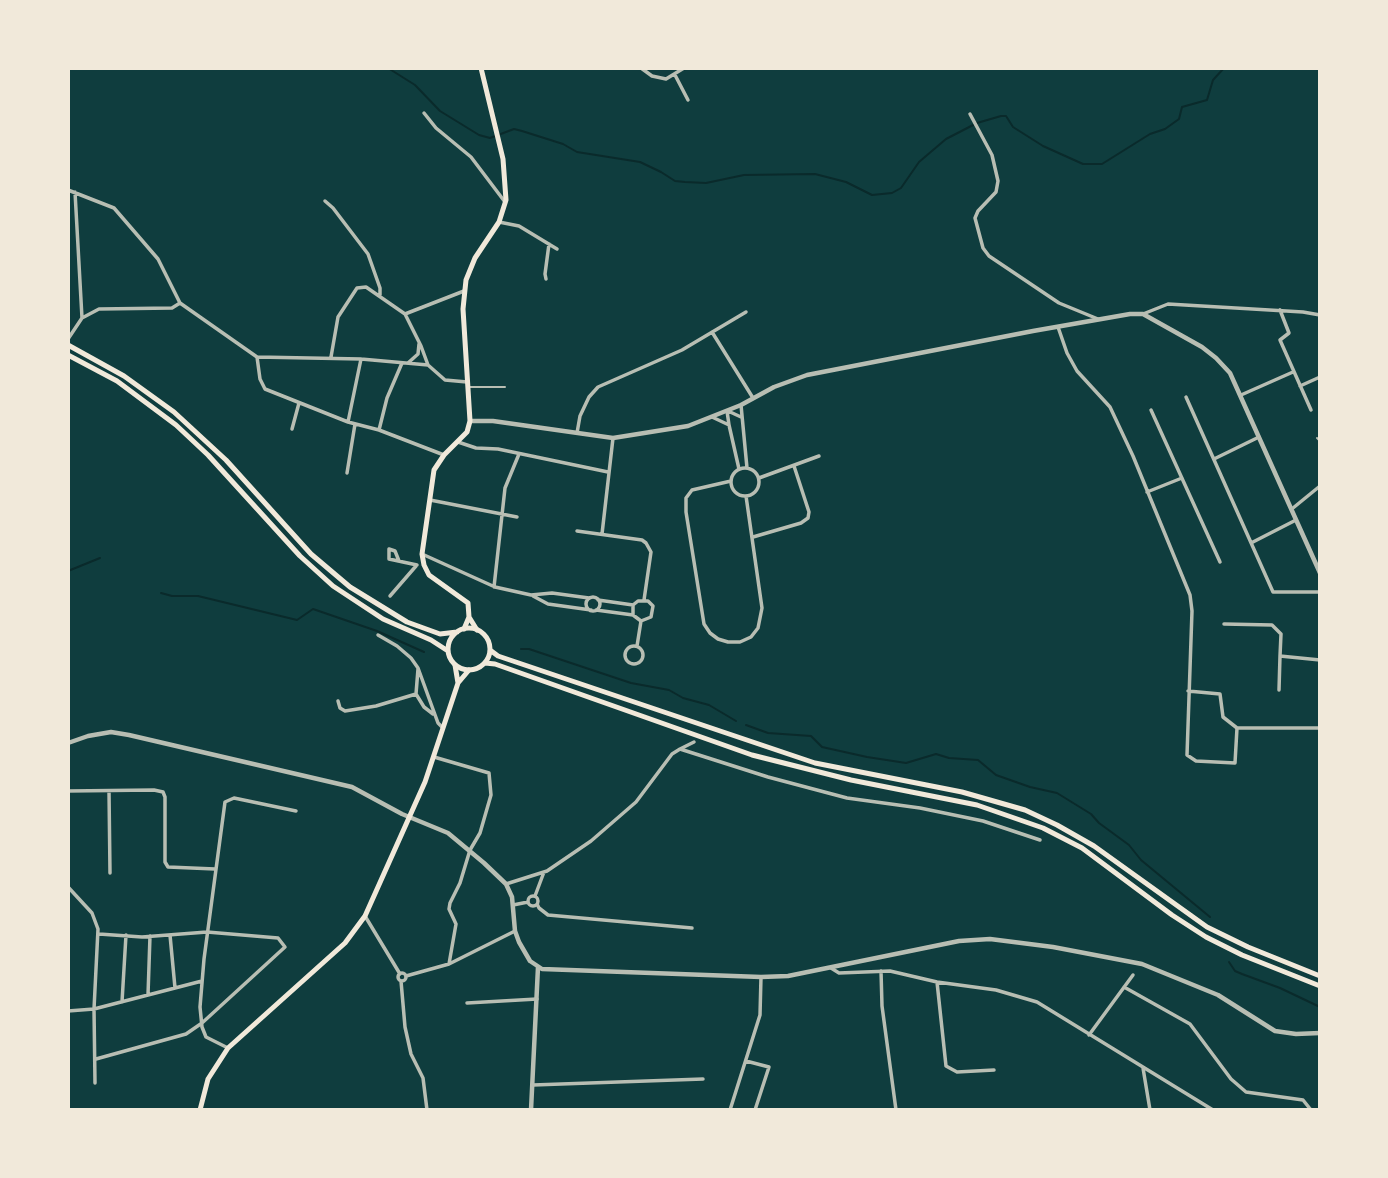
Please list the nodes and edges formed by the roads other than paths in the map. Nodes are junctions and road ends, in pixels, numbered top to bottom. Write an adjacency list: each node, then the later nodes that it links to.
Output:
1 (481, 68): 11 (main road)
2 (641, 68): 4 (street)
3 (684, 68): 4 (street)
4 (675, 75): 5 (street)
5 (688, 100)
6 (424, 113): 11 (street)
7 (971, 116): 25 (street)
8 (68, 191): 9 (street)
9 (75, 192): 18 (street); 24 (street)
10 (325, 201): 17 (street)
11 (505, 202): 12 (main road)
12 (499, 222): 13 (street); 16 (main road)
13 (549, 244): 14 (street); 15 (street)
14 (557, 249)
15 (546, 279)
16 (464, 291): 21 (street); 40 (main road)
17 (380, 295): 21 (street); 32 (street)
18 (180, 303): 24 (street); 33 (street)
19 (1280, 310): 22 (street); 23 (street); 38 (street)
20 (746, 312): 27 (street)
21 (405, 314): 29 (street)
22 (1143, 314): 25 (street); 43 (street)
23 (1320, 316)
24 (82, 318): 28 (street)
25 (1100, 320): 26 (street)
26 (1058, 327): 45 (street); 76 (street)
27 (712, 332): 45 (street); 59 (street)
28 (68, 338)
29 (419, 342): 36 (street); 37 (street)
30 (68, 345): 109 (main road)
31 (68, 355): 113 (main road)
32 (331, 357): 33 (street); 34 (street)
33 (257, 358): 46 (street)
34 (361, 359): 35 (street); 54 (street)
35 (402, 363): 36 (street); 58 (street)
36 (408, 363): 37 (street)
37 (428, 365): 40 (street)
38 (1293, 372): 41 (street); 43 (street)
39 (1320, 377): 41 (street)
40 (467, 384): 42 (lane); 53 (main road)
41 (1300, 386): 49 (street)
42 (505, 387)
43 (1241, 395): 60 (street)
44 (1186, 397): 66 (street)
45 (753, 398): 47 (street)
46 (299, 403): 54 (street); 57 (street)
47 (741, 405): 50 (street); 52 (street)
48 (1151, 410): 73 (street)
49 (1311, 410)
50 (727, 411): 51 (street); 52 (street); 56 (street)
51 (712, 417): 56 (street); 61 (street)
52 (741, 417): 68 (street)
53 (470, 421): 59 (street); 62 (main road)
54 (348, 422): 55 (street)
55 (355, 424): 58 (street); 71 (street)
56 (729, 425): 69 (street)
57 (292, 429)
58 (379, 430): 64 (street)
59 (577, 433): 61 (street)
60 (1260, 437): 66 (street); 79 (street)
61 (613, 438): 70 (street)
62 (458, 442): 63 (street); 64 (main road)
63 (519, 454): 70 (street); 80 (street)
64 (444, 455): 78 (main road)
65 (819, 456): 67 (street)
66 (1213, 459): 86 (street)
67 (794, 466): 72 (street); 85 (street)
68 (747, 468): 69 (street); 72 (street)
69 (740, 469): 74 (street)
70 (608, 472): 84 (street)
71 (346, 473)
72 (759, 478): 77 (street)
73 (1182, 478): 76 (street); 89 (street)
74 (731, 481): 77 (street); 85 (street)
75 (1320, 486): 79 (street)
76 (1147, 492): 122 (street)
77 (746, 496): 85 (street)
78 (429, 500): 80 (street); 87 (main road)
79 (1293, 508): 82 (street)
80 (502, 514): 81 (street); 92 (street)
81 (517, 517)
82 (1296, 519): 86 (street); 91 (street)
83 (577, 531): 84 (street)
84 (602, 534): 99 (street)
85 (753, 537)
86 (1251, 543): 93 (street)
87 (422, 554): 90 (main road); 92 (street)
88 (399, 561): 90 (street)
89 (1220, 562)
90 (420, 563): 96 (street); 104 (main road)
91 (1320, 573)
92 (494, 587): 95 (street)
93 (1320, 592)
94 (549, 594): 95 (street); 97 (street); 100 (street)
95 (531, 595): 100 (street)
96 (390, 596)
97 (589, 598): 98 (street); 102 (street)
98 (598, 600): 101 (street); 102 (street)
99 (645, 600): 101 (street); 105 (street)
100 (546, 603): 102 (street)
101 (633, 606): 103 (street)
102 (594, 610): 103 (street)
103 (633, 615): 105 (street)
104 (470, 617): 107 (main road); 108 (main road)
105 (641, 621): 111 (street)
106 (1224, 624): 114 (street)
107 (464, 629): 108 (main road); 109 (main road)
108 (477, 630): 112 (main road)
109 (457, 632): 113 (main road)
110 (378, 635): 118 (street)
111 (636, 646): 111 (street)
112 (490, 650): 116 (main road); 165 (main road)
113 (448, 651): 117 (main road)
114 (1280, 656): 115 (street); 121 (street)
115 (1320, 660)
116 (485, 663): 119 (main road); 170 (main road)
117 (455, 665): 119 (main road); 120 (main road)
118 (418, 668): 123 (street); 126 (street)
119 (469, 670): 120 (main road)
120 (458, 683): 127 (main road)
121 (1279, 690)
122 (1188, 691): 128 (street); 128 (street)
123 (416, 694): 124 (street); 126 (street)
124 (338, 701)
125 (1320, 702): 129 (street)
126 (435, 715): 127 (street)
127 (443, 728): 134 (main road)
128 (1237, 728): 129 (street)
129 (1318, 728): 132 (street)
130 (694, 742): 133 (street)
131 (68, 743): 138 (street)
132 (1319, 747)
133 (680, 749): 139 (street); 142 (street)
134 (434, 757): 138 (main road); 140 (street)
135 (109, 790): 136 (street); 141 (street); 143 (street)
136 (68, 791)
137 (296, 811): 141 (street)
138 (410, 818): 140 (street); 150 (main road)
139 (1040, 840)
140 (470, 850): 144 (street); 158 (street)
141 (215, 869): 153 (street)
142 (544, 872): 144 (street); 146 (street)
143 (110, 873)
144 (506, 884): 149 (street)
145 (68, 887): 154 (street)
146 (535, 897): 147 (street); 148 (street)
147 (528, 902): 148 (street); 149 (street)
148 (537, 904): 151 (street)
149 (513, 905): 152 (street)
150 (365, 916): 162 (street); 182 (main road)
151 (692, 928)
152 (515, 931): 158 (street); 159 (street)
153 (207, 932): 155 (street); 167 (street); 179 (street)
154 (99, 934): 156 (street); 177 (street)
155 (170, 934): 157 (street); 172 (street)
156 (126, 935): 157 (street); 175 (street)
157 (150, 936): 173 (street)
158 (449, 964): 164 (street)
159 (538, 967): 166 (street); 174 (street)
160 (831, 968): 161 (street); 166 (street); 180 (street)
161 (881, 971): 169 (street); 195 (street)
162 (400, 974): 164 (street); 168 (street)
163 (1133, 975): 171 (street)
164 (406, 976): 168 (street)
165 (1320, 976)
166 (761, 977): 184 (street)
167 (202, 981): 172 (street); 179 (street)
168 (401, 981): 191 (street)
169 (937, 982): 181 (street); 186 (street)
170 (1320, 986)
171 (1124, 987): 181 (street); 198 (street)
172 (175, 988): 173 (street)
173 (148, 995): 175 (street)
174 (537, 999): 176 (street); 189 (street)
175 (122, 1002): 177 (street)
176 (467, 1003)
177 (94, 1009): 178 (street); 183 (street)
178 (68, 1011)
179 (202, 1023): 182 (street); 183 (street)
180 (1320, 1033)
181 (1089, 1035): 185 (street)
182 (228, 1048): 190 (main road)
183 (96, 1059): 188 (street)
184 (746, 1061): 193 (street); 194 (street)
185 (1143, 1068): 196 (street); 197 (street)
186 (994, 1070)
187 (703, 1079): 189 (street)
188 (95, 1083)
189 (533, 1085): 192 (street)
190 (200, 1110)
191 (427, 1110)
192 (531, 1110)
193 (730, 1110)
194 (755, 1110)
195 (896, 1110)
196 (1150, 1110)
197 (1213, 1110)
198 (1311, 1110)

